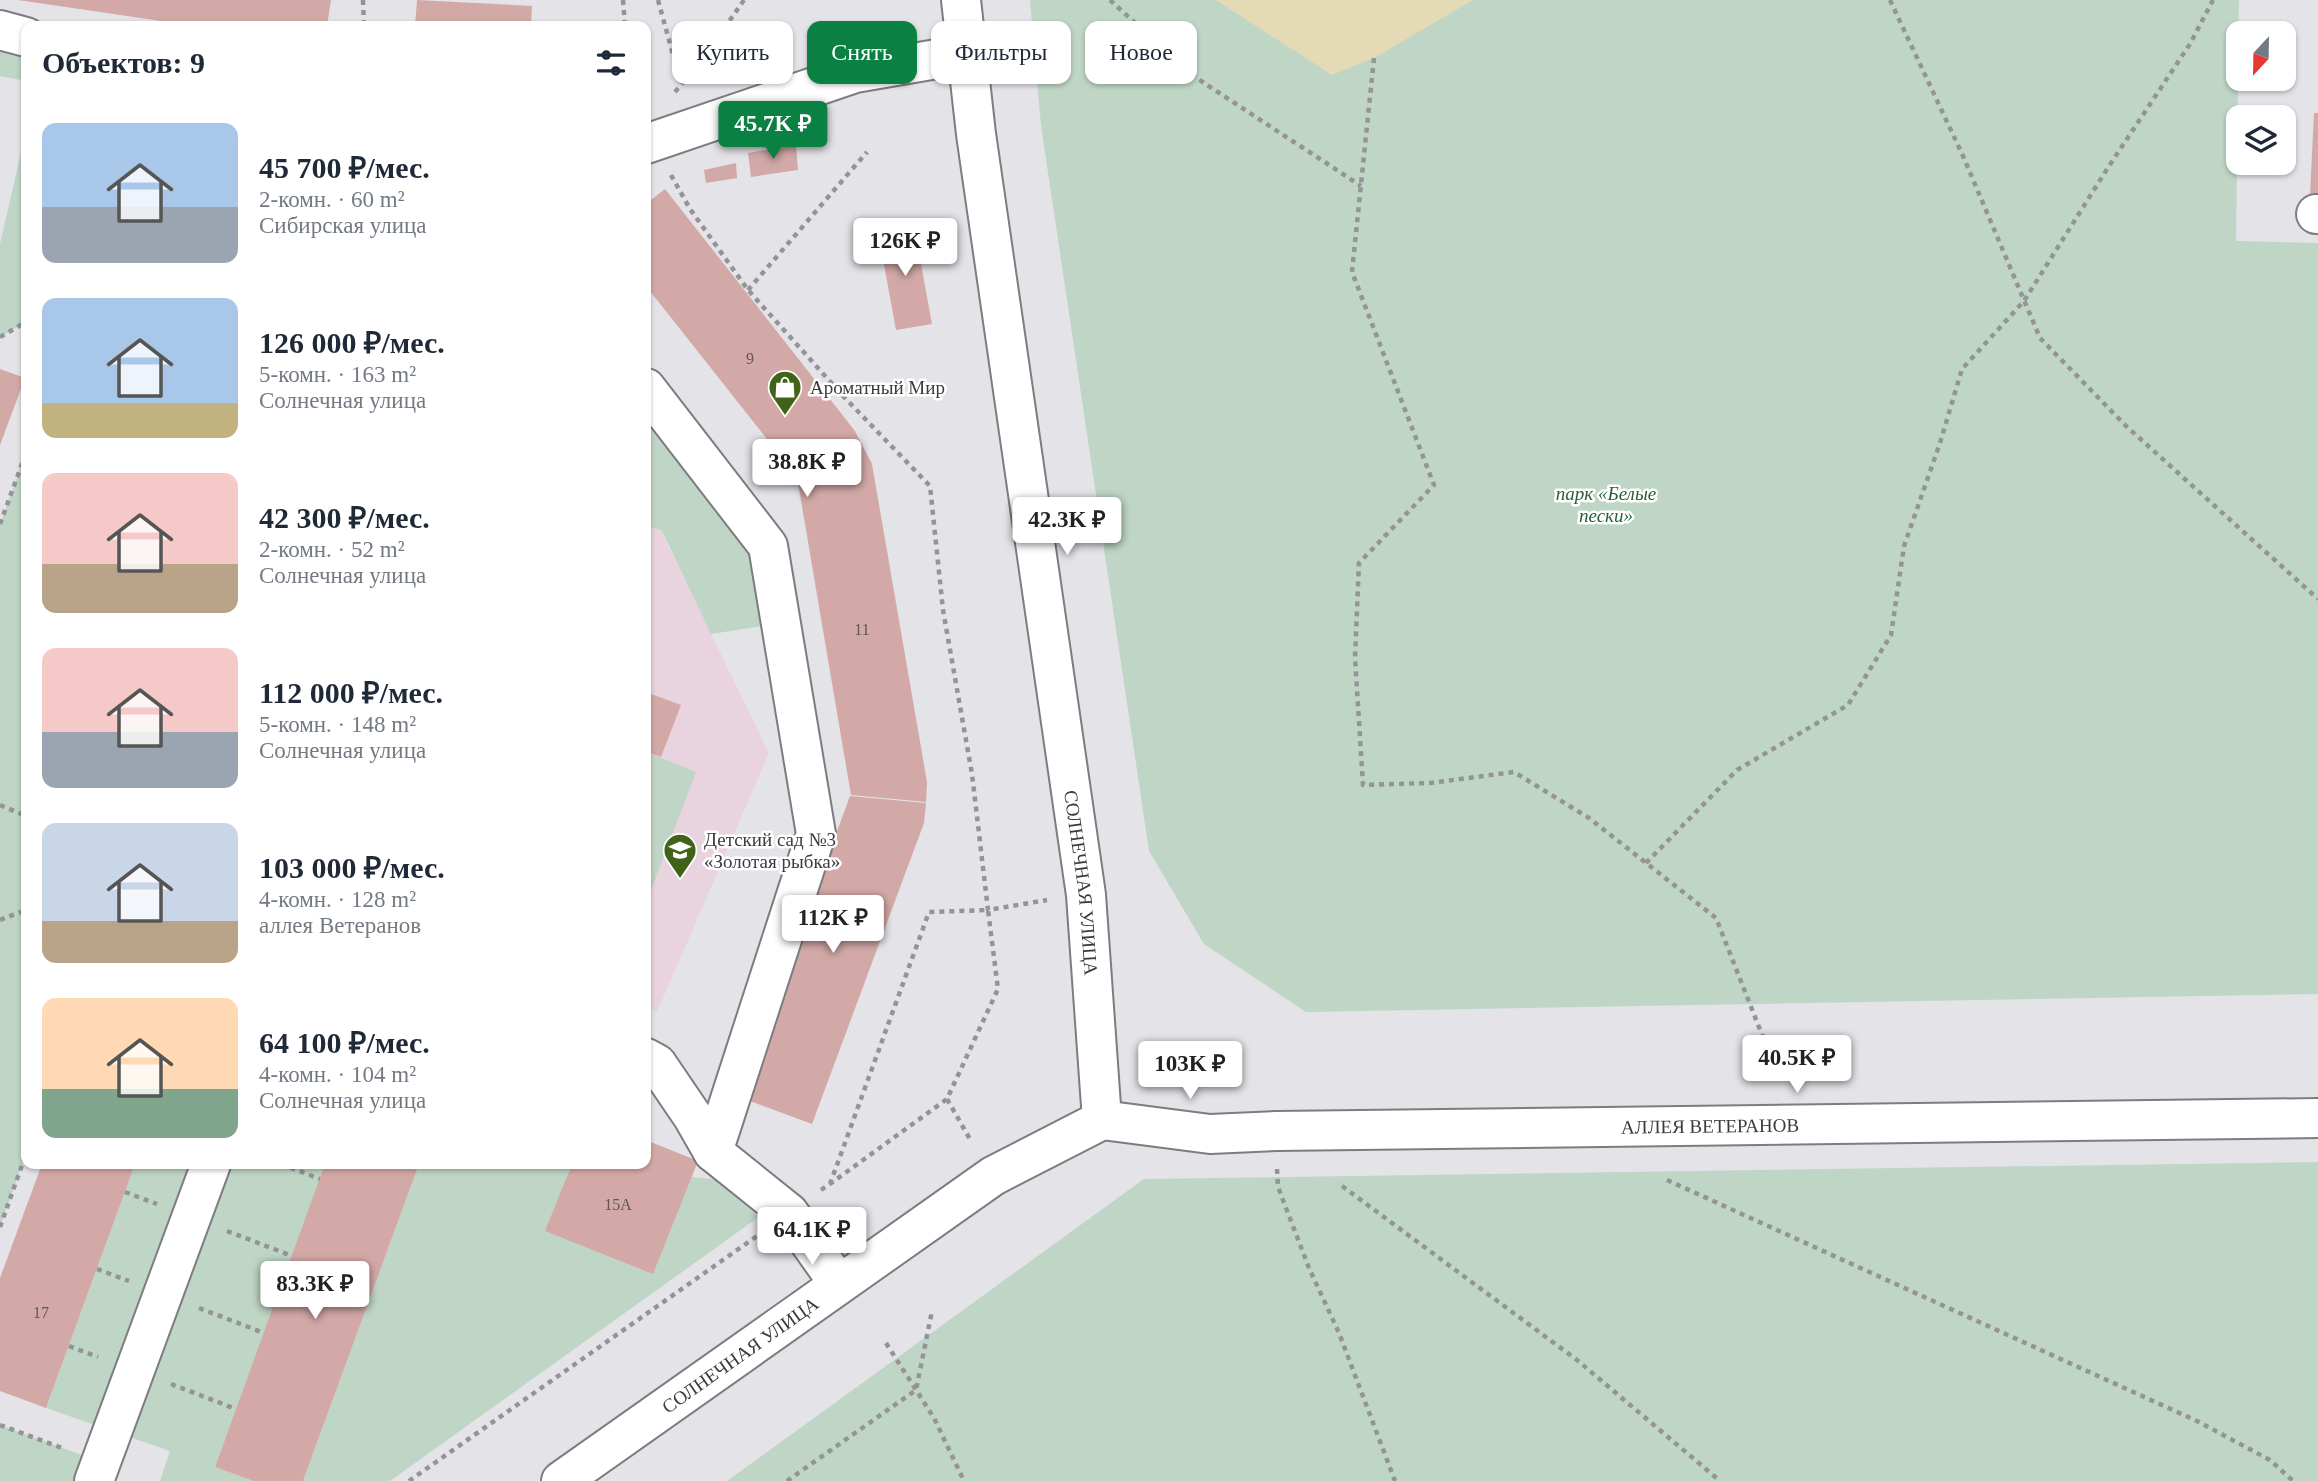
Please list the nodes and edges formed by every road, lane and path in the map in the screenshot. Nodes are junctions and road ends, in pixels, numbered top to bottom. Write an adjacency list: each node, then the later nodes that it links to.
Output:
1 (363, 0): 9 (path)
2 (623, 0): 10 (path)
3 (659, 0): 17 (path)
4 (744, 0): 17 (path)
5 (961, 0): 11 (street, СОЛНЕЧНАЯ УЛИЦА)
6 (1110, 0): 21 (path)
7 (1890, 0): 23 (path)
8 (2213, 0): 23 (path)
9 (364, 21)
10 (625, 21)
11 (963, 21)
12 (0, 30): 13 (street)
13 (21, 36)
14 (1374, 58): 21 (path)
15 (931, 60): 20 (street)
16 (970, 84): 41 (street, СОЛНЕЧНАЯ УЛИЦА)
17 (682, 85): 18 (path)
18 (673, 95)
19 (867, 152): 22 (path)
20 (652, 159): 22 (path)
21 (1361, 186): 32 (path)
22 (748, 290): 34 (path)
23 (2024, 301): 29 (path); 32 (path)
24 (21, 325): 25 (path)
25 (0, 337)
26 (651, 394): 43 (street)
27 (21, 467): 28 (path)
28 (0, 524)
29 (2318, 599)
30 (0, 805): 31 (path)
31 (21, 814)
32 (1646, 863): 37 (path)
33 (1048, 900): 34 (path)
34 (988, 911): 39 (path); 50 (path)
35 (21, 912): 36 (path)
36 (0, 920)
37 (1770, 1055)
38 (651, 1060): 43 (street)
39 (947, 1099): 42 (path); 50 (path)
40 (2318, 1118): 41 (street, АЛЛЕЯ ВЕТЕРАНОВ)
41 (1102, 1120): 54 (street, СОЛНЕЧНАЯ УЛИЦА)
42 (971, 1141)
43 (713, 1152): 52 (street)
44 (1277, 1164): 64 (path)
45 (21, 1168): 53 (path)
46 (209, 1169): 59 (street)
47 (295, 1169): 48 (path)
48 (320, 1178)
49 (1667, 1180): 66 (path)
50 (830, 1184): 52 (path)
51 (1342, 1186): 65 (path)
52 (789, 1213): 54 (street); 60 (path)
53 (0, 1227)
54 (839, 1284): 61 (street, СОЛНЕЧНАЯ УЛИЦА)
55 (932, 1311): 57 (path)
56 (887, 1343): 57 (path)
57 (916, 1390): 62 (path); 63 (path)
58 (0, 1425): 59 (path)
59 (98, 1472)
60 (409, 1481)
61 (561, 1481)
62 (787, 1481)
63 (964, 1481)
64 (1395, 1481)
65 (1720, 1481)
66 (2293, 1481)

